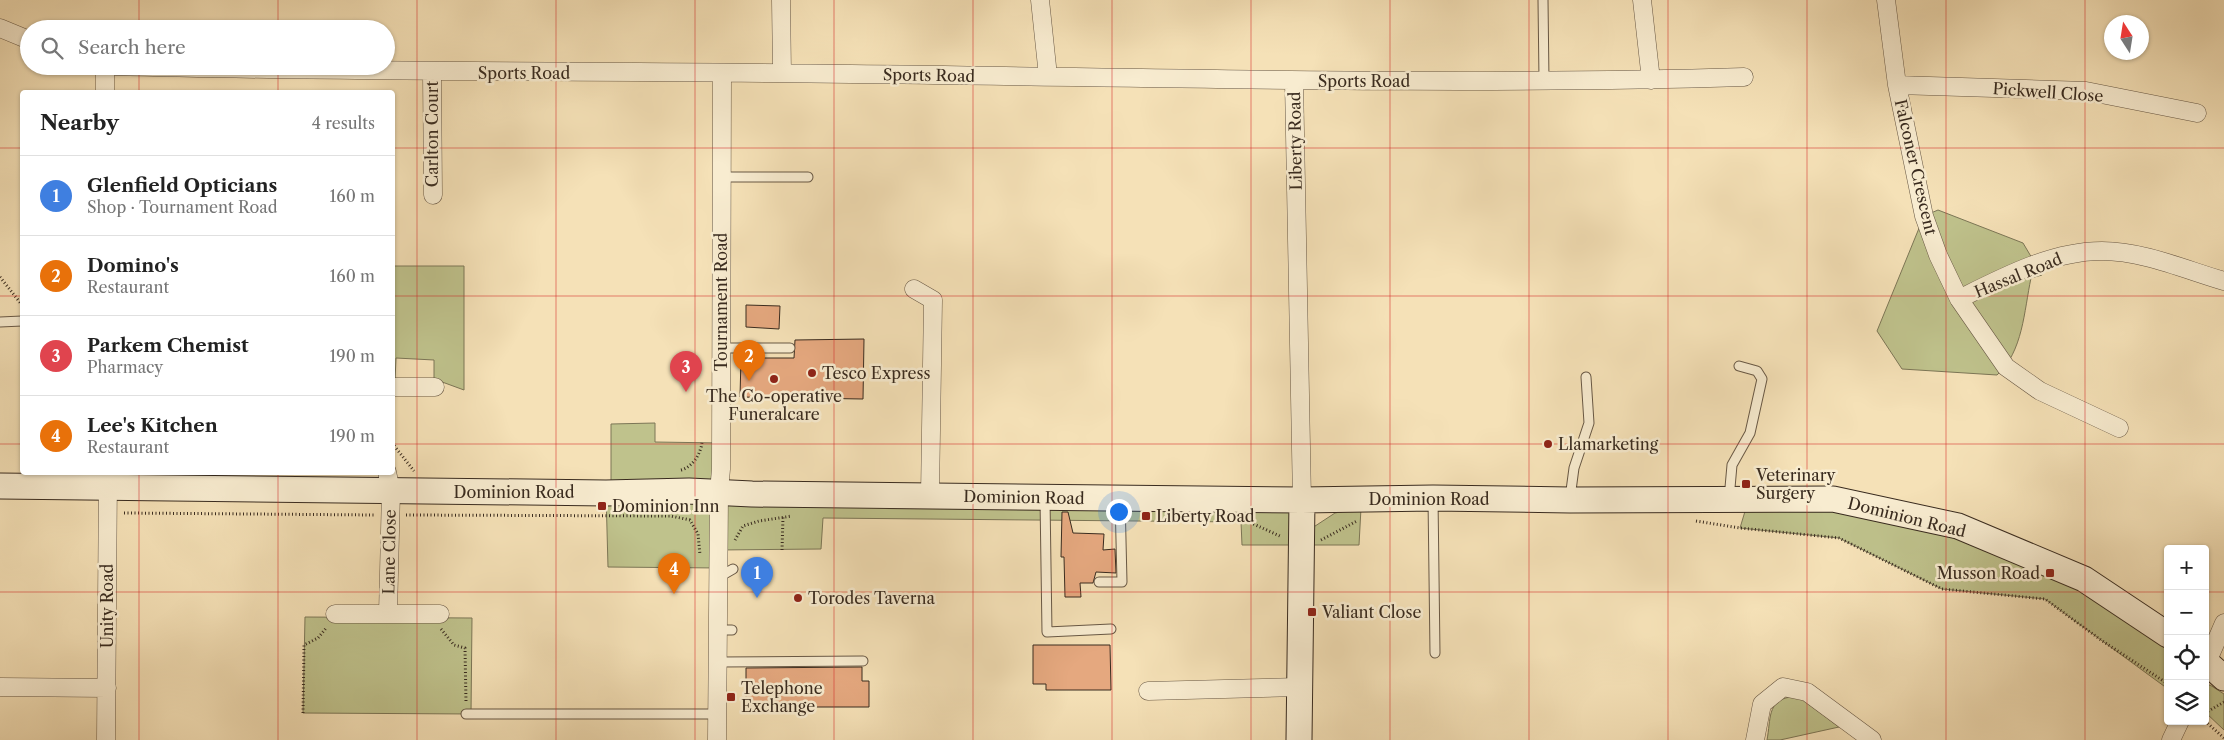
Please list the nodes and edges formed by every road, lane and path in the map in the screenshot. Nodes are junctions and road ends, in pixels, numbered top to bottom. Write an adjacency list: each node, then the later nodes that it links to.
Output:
1 (781, 0): 10 (street)
2 (1040, 0): 13 (street)
3 (1543, 0): 15 (lane)
4 (1642, 0): 16 (street)
5 (1886, 0): 18 (street, Falconer Crescent)
6 (0, 28): 7 (street)
7 (20, 36)
8 (395, 71): 9 (street, Sports Road)
9 (432, 72): 11 (street, Sports Road); 23 (street, Carlton Court)
10 (782, 73): 11 (street, Sports Road); 13 (street, Sports Road)
11 (722, 74): 22 (street, Tournament Road)
12 (106, 75): 19 (street)
13 (1048, 76): 17 (street, Sports Road)
14 (1744, 77): 16 (street, Sports Road)
15 (1544, 80): 16 (street, Sports Road); 17 (street, Sports Road)
16 (1651, 80)
17 (1294, 81): 49 (street, Liberty Road)
18 (1897, 85): 20 (street, Pickwell Close); 27 (street, Falconer Crescent)
19 (106, 90)
20 (2197, 113)
21 (808, 177): 22 (lane)
22 (722, 178): 31 (street, Tournament Road)
23 (433, 195)
24 (0, 277): 28 (path)
25 (2224, 281): 27 (street, Hassal Road)
26 (914, 289): 44 (street)
27 (1959, 299): 37 (street, Falconer Crescent)
28 (20, 302)
29 (20, 321): 30 (lane)
30 (0, 322)
31 (721, 348): 32 (lane); 42 (street, Tournament Road)
32 (790, 348)
33 (1739, 366): 48 (lane)
34 (1586, 377): 50 (lane)
35 (395, 387): 36 (street)
36 (435, 387)
37 (2119, 428)
38 (395, 447): 39 (path)
39 (416, 473)
40 (108, 480): 41 (street, Dominion Road); 43 (street, Dominion Road); 51 (street, Unity Road)
41 (0, 486)
42 (719, 492): 43 (street, Dominion Road); 44 (street, Dominion Road); 67 (street, Tournament Road)
43 (389, 493): 51 (path); 57 (path); 60 (street, Lane Close)
44 (930, 495): 45 (street, Dominion Road)
45 (1045, 497): 46 (street, Dominion Road); 63 (lane)
46 (1120, 498): 49 (street, Dominion Road); 58 (lane)
47 (1433, 498): 49 (street, Dominion Road); 50 (street, Dominion Road); 65 (lane)
48 (1729, 499): 50 (street, Dominion Road); 64 (street, Dominion Road)
49 (1302, 500): 55 (street, Liberty Road)
50 (1570, 500)
51 (107, 513): 71 (street, Unity Road)
52 (783, 517): 56 (path)
53 (1365, 520): 55 (path)
54 (1691, 520): 69 (path)
55 (1301, 545): 72 (street, Liberty Road)
56 (782, 550)
57 (701, 560)
58 (1099, 582)
59 (335, 614): 60 (street, Lane Close); 76 (path)
60 (388, 614): 61 (street, Lane Close)
61 (440, 614): 77 (path)
62 (2224, 623): 68 (street)
63 (1111, 629)
64 (2164, 632)
65 (1435, 653)
66 (863, 661): 67 (lane)
67 (719, 662): 78 (street, Tournament Road)
68 (2211, 667)
69 (2164, 681)
70 (0, 687): 71 (street)
71 (107, 688): 82 (street, Unity Road)
72 (1300, 688): 73 (street); 84 (street, Liberty Road)
73 (1148, 691)
74 (2224, 702): 75 (path)
75 (2209, 711)
76 (303, 713)
77 (466, 714): 78 (lane)
78 (717, 714): 83 (street, Tournament Road)
79 (2178, 725): 87 (street)
80 (2209, 725): 81 (path)
81 (2224, 738)
82 (106, 740)
83 (717, 740)
84 (1299, 740)
85 (1755, 740): 86 (street)
86 (1872, 740)
87 (2171, 740)

